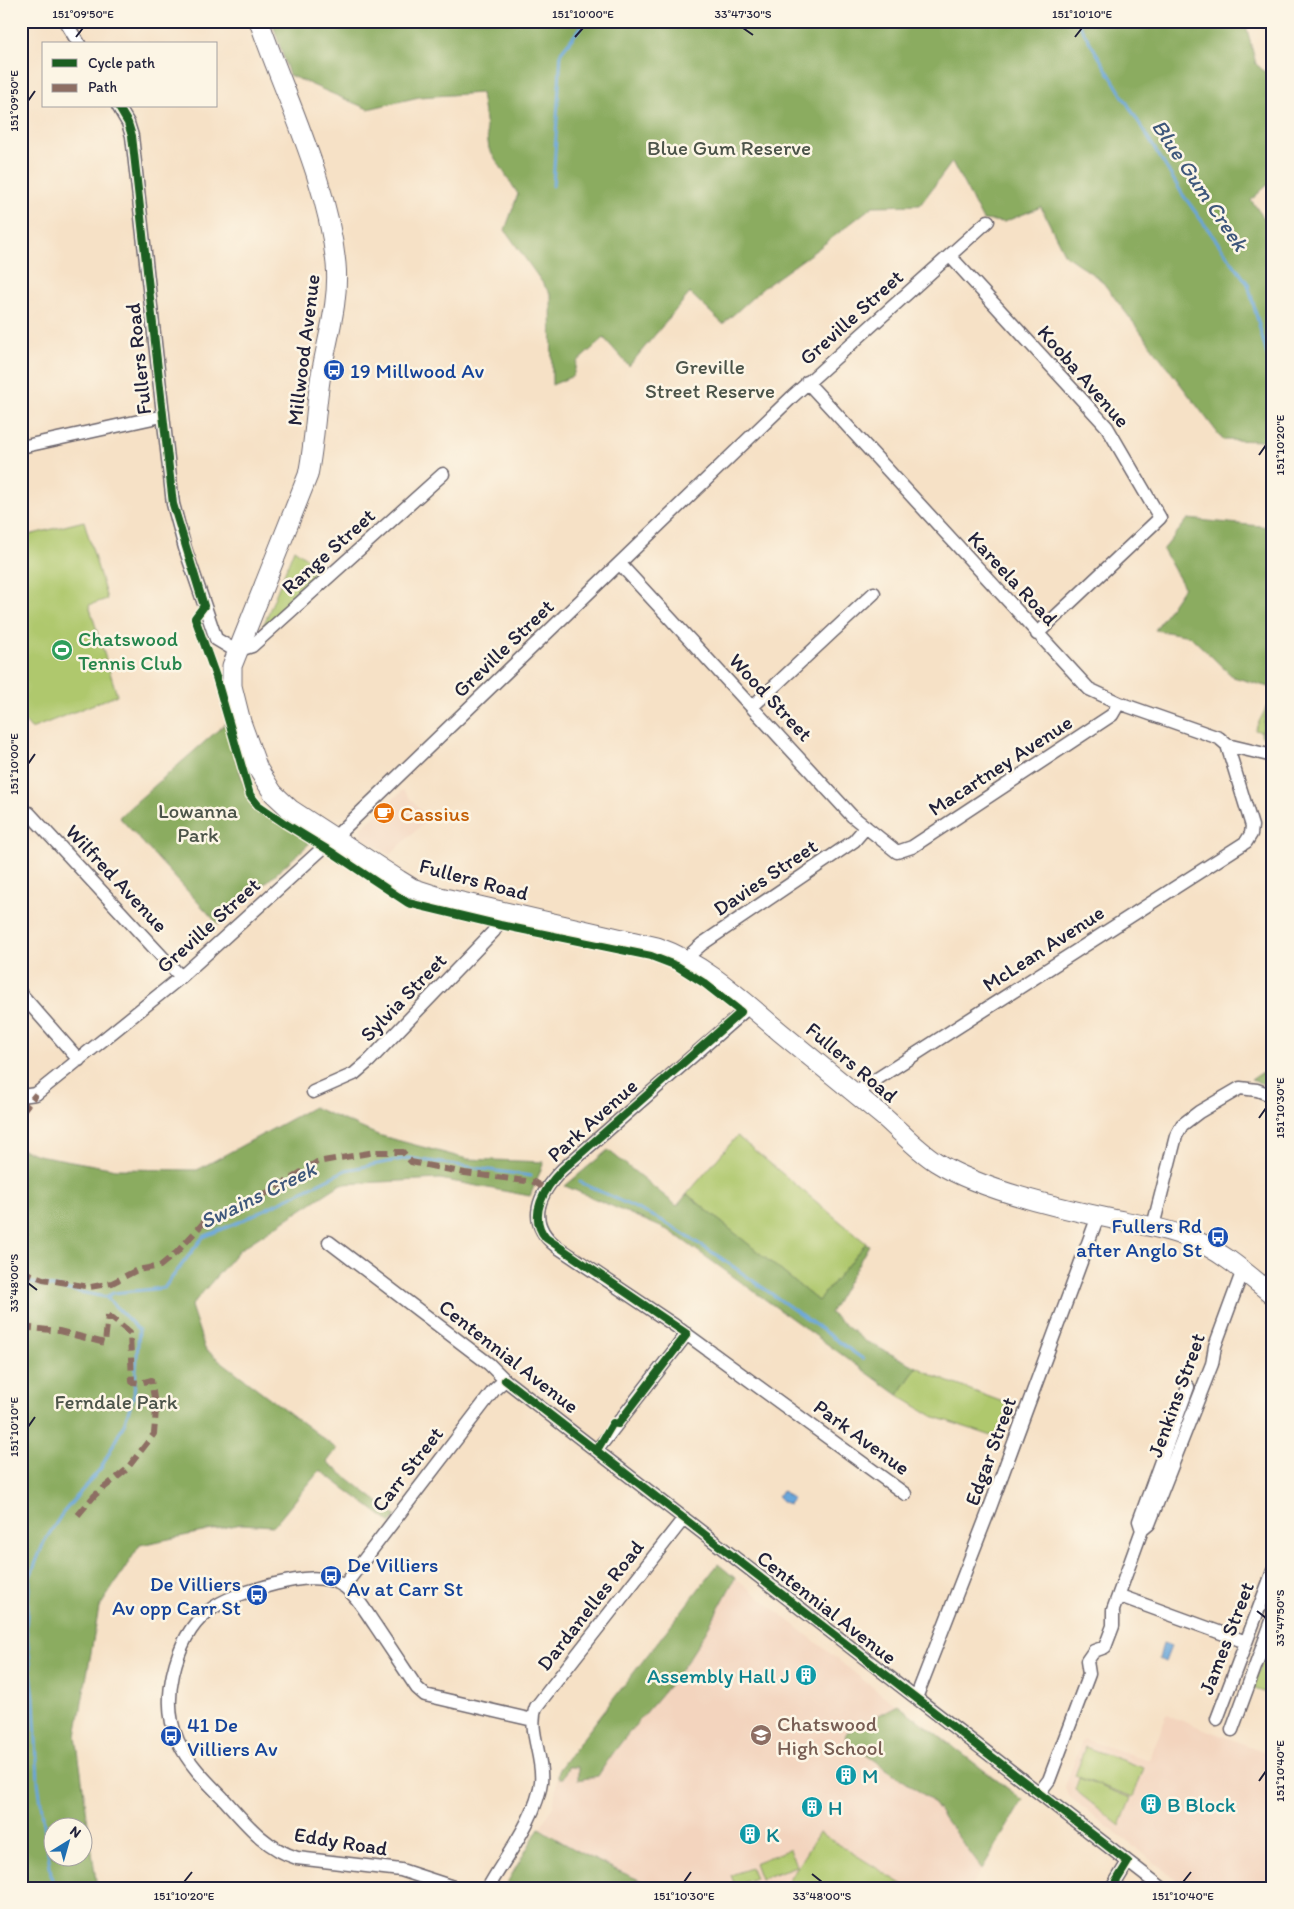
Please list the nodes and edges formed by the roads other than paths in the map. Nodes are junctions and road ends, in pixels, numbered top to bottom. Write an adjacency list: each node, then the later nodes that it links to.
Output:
1 (65, 21): 3 (street)
2 (260, 21): 14 (main road, Millwood Avenue)
3 (78, 42)
4 (119, 108): 8 (street, Fullers Road)
5 (988, 221): 6 (street, Greville Street)
6 (950, 256): 7 (street, Greville Street); 13 (street, Kooba Avenue)
7 (807, 382): 11 (street, Greville Street); 13 (street, Kareela Road)
8 (162, 416): 9 (street); 14 (street, Fullers Road)
9 (21, 447)
10 (444, 474): 14 (street, Range Street)
11 (620, 564): 16 (street, Wood Street); 21 (street, Greville Street)
12 (874, 593): 16 (street)
13 (1037, 634): 15 (street, Kareela Road)
14 (236, 651): 21 (main road, Fullers Road)
15 (1119, 703): 17 (street, Kareela Road); 22 (street, Macartney Avenue)
16 (753, 706): 20 (street, Wood Street)
17 (1227, 745): 18 (street, Kareela Road); 30 (street, McLean Avenue)
18 (1273, 756)
19 (21, 814): 25 (street, Wilfred Avenue)
20 (866, 827): 22 (street, Wood Street); 24 (street, Davies Street)
21 (334, 838): 23 (main road, Fullers Road); 25 (street, Greville Street)
22 (897, 852)
23 (505, 911): 24 (main road, Fullers Road); 29 (street, Sylvia Street)
24 (685, 959): 27 (main road, Fullers Road)
25 (181, 977): 28 (street, Greville Street)
26 (21, 994): 28 (street)
27 (750, 1006): 30 (main road, Fullers Road); 38 (street, Park Avenue)
28 (79, 1060): 31 (street, Greville Street)
29 (313, 1092)
30 (855, 1093): 33 (main road, Fullers Road)
31 (21, 1096)
32 (1273, 1096): 34 (street)
33 (1098, 1216): 34 (main road, Fullers Road); 51 (street, Edgar Street)
34 (1153, 1226): 36 (main road, Fullers Road)
35 (329, 1242): 39 (street, Centennial Avenue)
36 (1243, 1270): 37 (main road, Fullers Road); 44 (street, Jenkins Street)
37 (1273, 1295)
38 (687, 1334): 41 (street); 42 (street, Park Avenue)
39 (505, 1380): 41 (street, Centennial Avenue); 46 (street, Carr Street)
40 (1188, 1387): 44 (street, Jenkins Street)
41 (597, 1450): 43 (street, Centennial Avenue)
42 (905, 1494)
43 (684, 1518): 51 (street, Centennial Avenue); 53 (street, Dardanelles Road)
44 (1142, 1530): 47 (street, Jenkins Street)
45 (1273, 1570): 49 (street, James Street)
46 (344, 1586): 53 (street); 57 (street, Eddy Road)
47 (1120, 1596): 49 (street); 55 (street, Jenkins Street)
48 (1273, 1618): 50 (street, James Street)
49 (1246, 1642): 52 (street, James Street)
50 (1267, 1650): 54 (street, James Street)
51 (916, 1698): 55 (street, Centennial Avenue)
52 (1217, 1719)
53 (533, 1720): 58 (street)
54 (1232, 1730)
55 (1039, 1793): 56 (street, Centennial Avenue)
56 (1128, 1862): 59 (street); 60 (street, Centennial Avenue)
57 (456, 1888)
58 (488, 1888)
59 (1112, 1888)
60 (1162, 1888)

